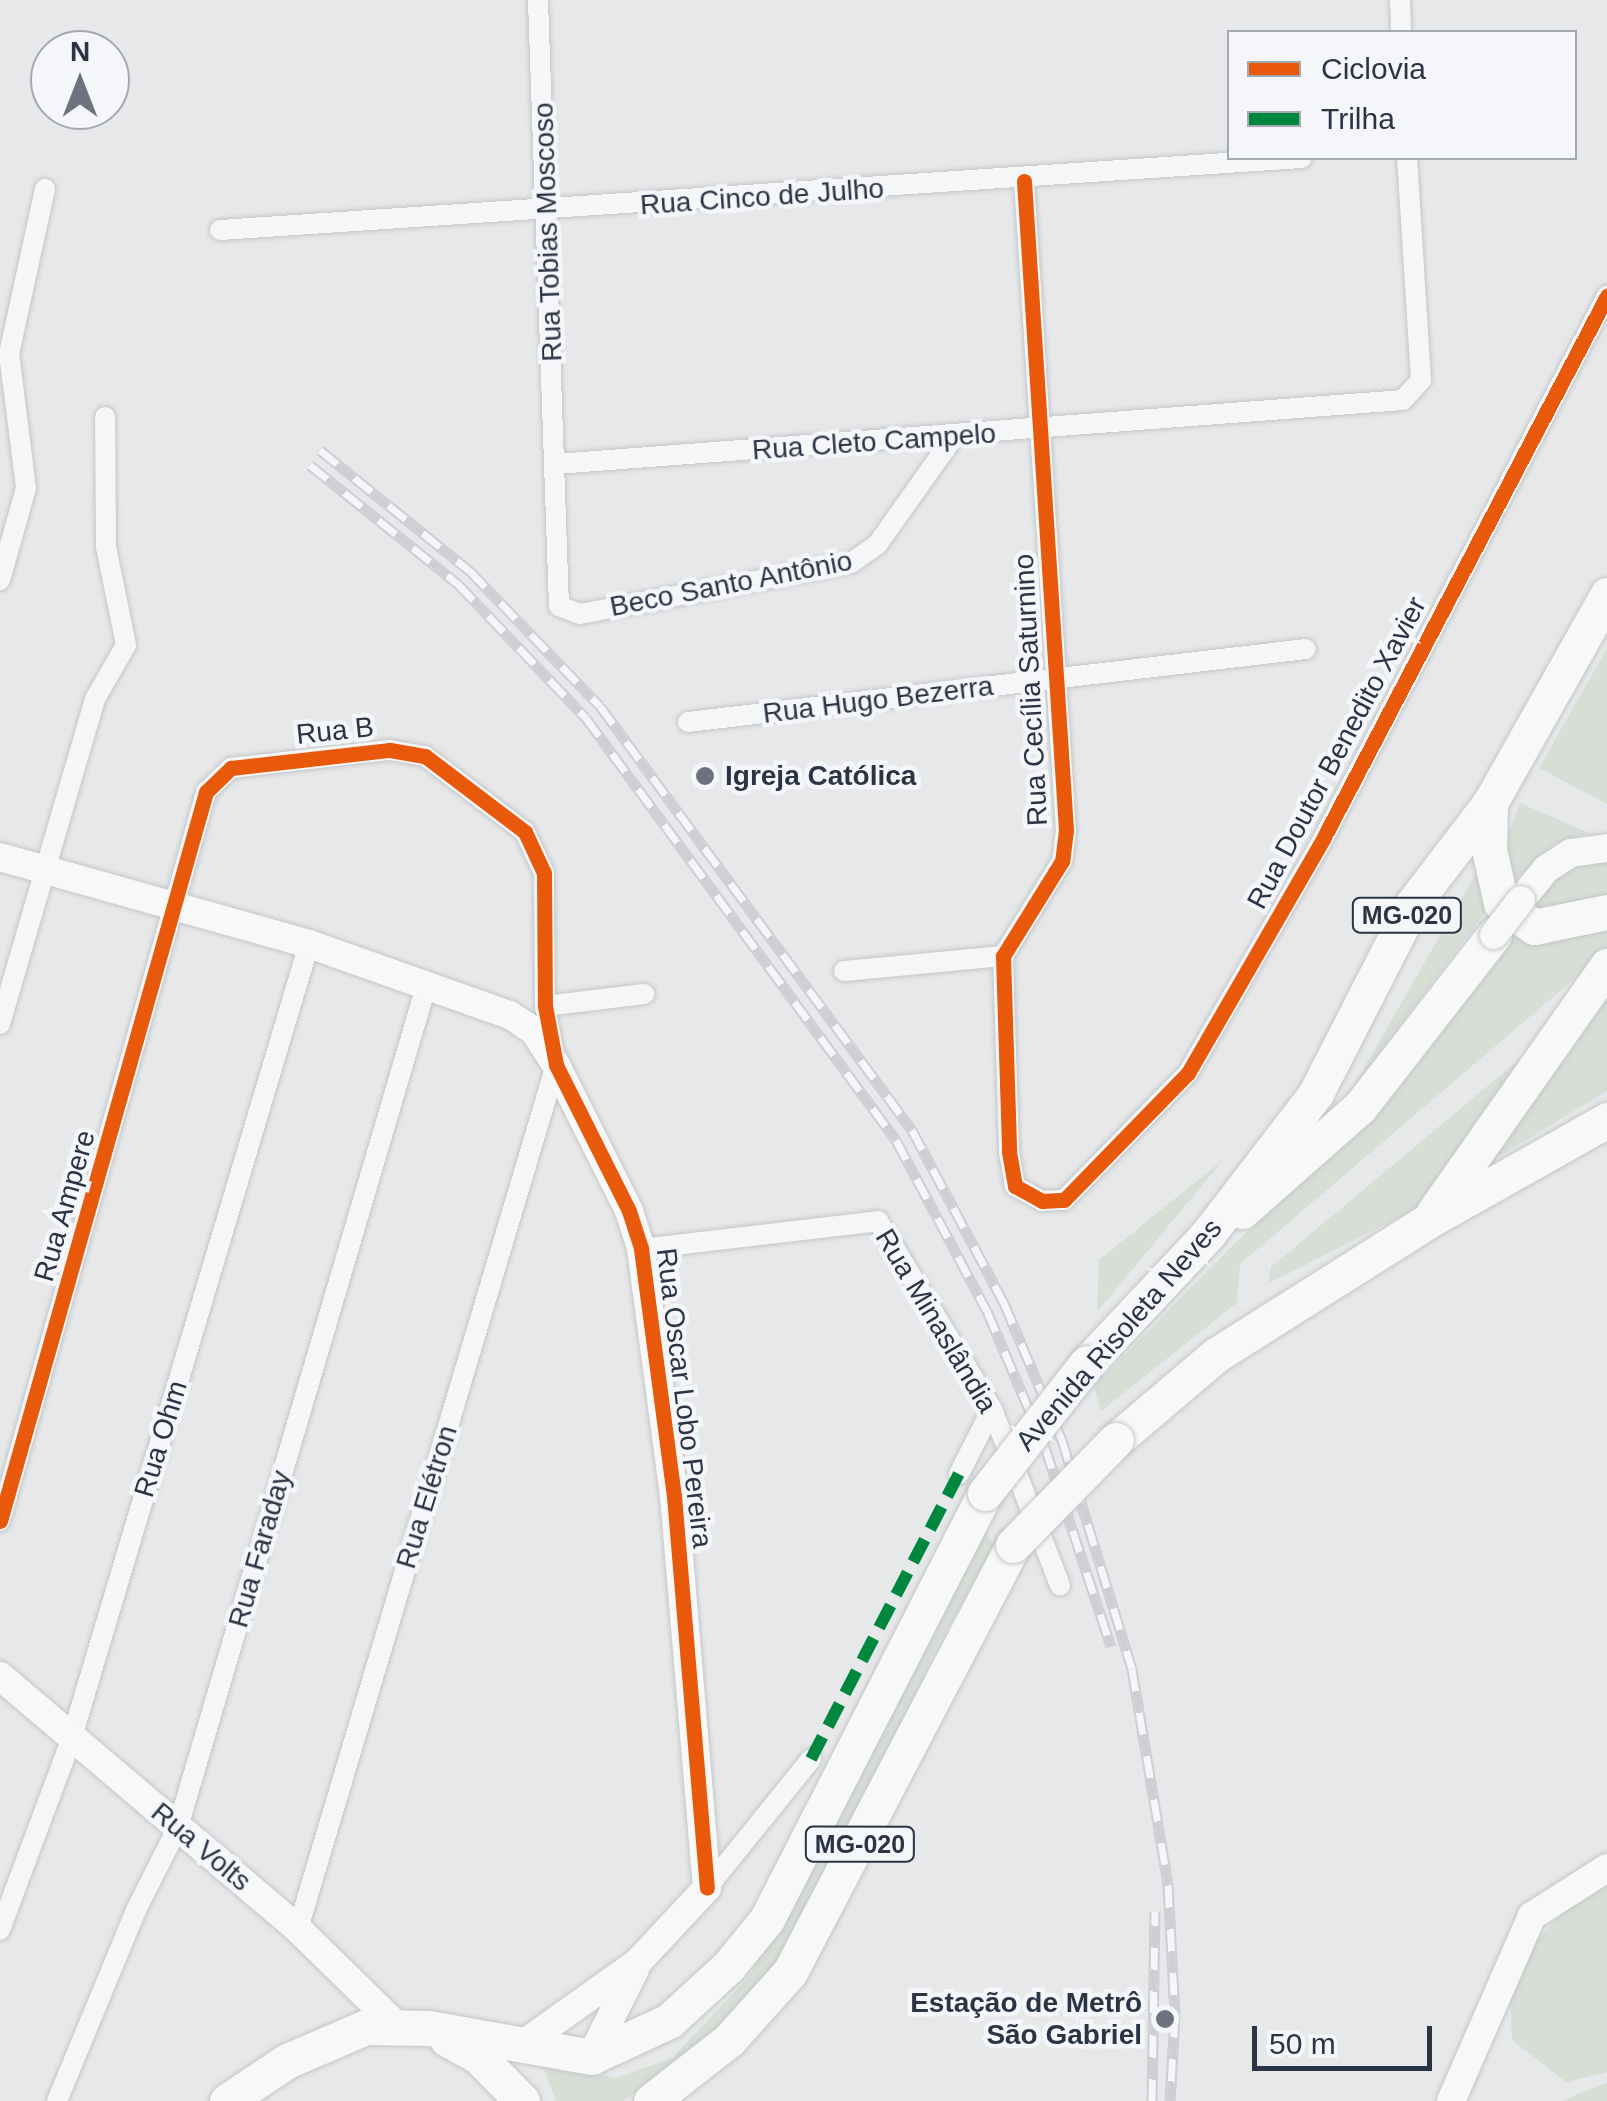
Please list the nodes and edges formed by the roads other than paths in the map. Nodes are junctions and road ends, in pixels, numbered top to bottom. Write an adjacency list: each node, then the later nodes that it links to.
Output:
1 (538, 0): 8 (street, Rua Tobias Moscoso)
2 (1400, 0): 3 (street)
3 (1402, 30)
4 (1277, 160): 6 (street, Rua Cinco de Julho)
5 (1407, 160): 12 (street, Rua Cleto Campelo)
6 (1024, 180): 8 (street, Rua Cinco de Julho); 12 (street, Rua Cecília Saturnino)
7 (45, 188): 15 (street)
8 (549, 211): 9 (street, Rua Cinco de Julho); 14 (street, Rua Tobias Moscoso)
9 (220, 230)
10 (1607, 296): 29 (street, Rua Doutor Benedito Xavier)
11 (105, 417): 23 (street)
12 (1039, 431): 13 (street, Rua Cleto Campelo); 18 (street, Rua Cecília Saturnino)
13 (955, 435): 14 (street, Rua Cleto Campelo); 14 (street, Beco Santo Antônio)
14 (556, 464)
15 (0, 580)
16 (1607, 595): 20 (highway, Avenida Risoleta Neves / MG-020)
17 (1306, 649): 18 (street, Rua Hugo Bezerra)
18 (1058, 678): 19 (street, Rua Hugo Bezerra); 29 (street, Rua Cecília Saturnino)
19 (688, 722)
20 (1490, 803): 26 (highway); 39 (highway, Avenida Risoleta Neves / MG-020)
21 (1607, 848): 27 (street, bridge)
22 (0, 857): 23 (street)
23 (46, 869): 25 (street); 35 (street)
24 (544, 873): 25 (street, Rua B); 34 (street, Rua Oscar Lobo Pereira)
25 (177, 906): 28 (street); 43 (street, Rua Ampere)
26 (1607, 912)
27 (1494, 935): 39 (highway)
28 (309, 944): 32 (street); 46 (street, Rua Ohm)
29 (1003, 956): 31 (street)
30 (1607, 966): 38 (highway)
31 (844, 971)
32 (428, 983): 36 (street); 48 (street, Rua Faraday)
33 (644, 994): 34 (street)
34 (546, 1006): 36 (street, Rua Oscar Lobo Pereira)
35 (0, 1024)
36 (556, 1065): 40 (street, Rua Oscar Lobo Pereira); 51 (street, Rua Elétron)
37 (1607, 1120): 38 (highway, MG-020)
38 (1428, 1221): 60 (highway, MG-020, bridge)
39 (1208, 1234): 42 (highway, Avenida Risoleta Neves / MG-020, bridge)
40 (642, 1250): 41 (street, Rua Minaslândia); 50 (street, Rua Oscar Lobo Pereira)
41 (992, 1409): 42 (street); 44 (street, Rua Minaslândia)
42 (972, 1483): 56 (highway, Avenida Risoleta Neves / MG-020)
43 (0, 1521)
44 (1060, 1585)
45 (0, 1676): 46 (street, Rua Volts)
46 (72, 1736): 48 (street, Rua Volts); 52 (street, Rua Ohm)
47 (810, 1759): 50 (street)
48 (178, 1827): 51 (street, Rua Volts); 57 (street, Rua Faraday)
49 (1607, 1868): 61 (street)
50 (707, 1888): 53 (street)
51 (298, 1929): 54 (street, Rua Volts)
52 (0, 1930)
53 (637, 1963): 55 (street); 56 (street)
54 (412, 2027): 55 (highway); 58 (highway); 59 (highway)
55 (508, 2043): 56 (highway)
56 (591, 2057)
57 (57, 2101)
58 (227, 2101)
59 (522, 2101)
60 (651, 2101)
61 (1451, 2101)

